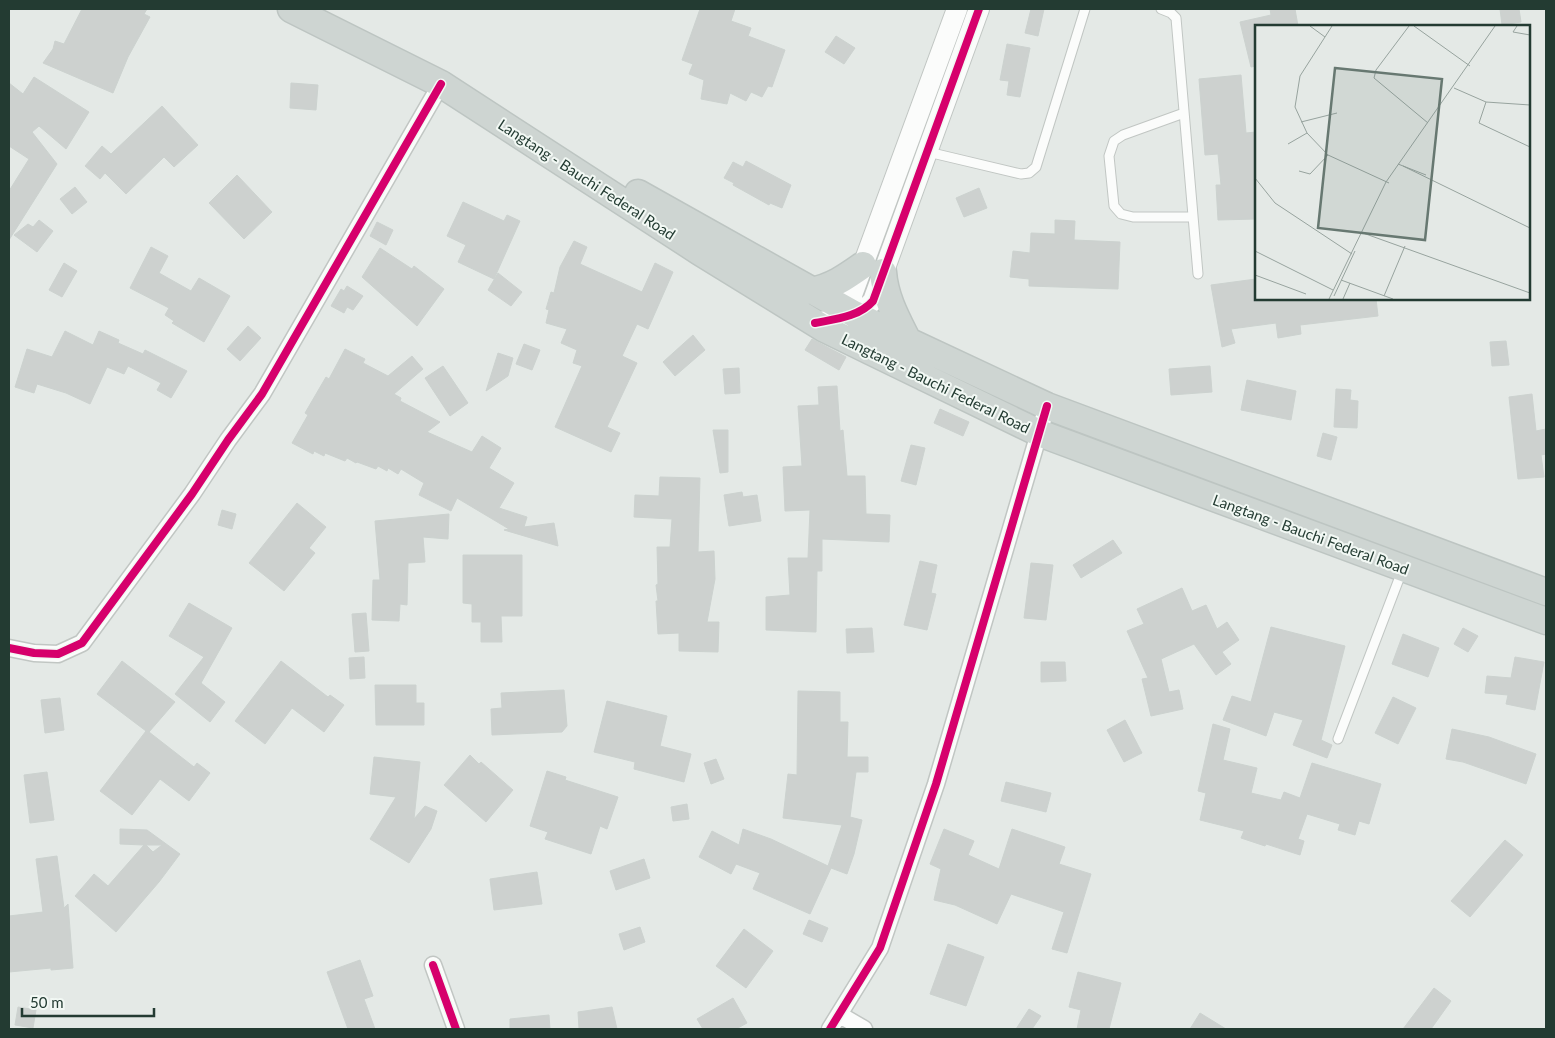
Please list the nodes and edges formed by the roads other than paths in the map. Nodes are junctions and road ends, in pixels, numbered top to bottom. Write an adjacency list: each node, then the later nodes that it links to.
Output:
1 (291, 9): 7 (main road, Langtang - Bauchi Federal Road)
2 (312, 9): 13 (main road, Langtang - Bauchi Federal Road)
3 (957, 9): 11 (street)
4 (979, 9): 9 (street)
5 (1085, 9): 9 (lane)
6 (1161, 9): 8 (lane)
7 (441, 84): 15 (main road, Langtang - Bauchi Federal Road); 23 (street)
8 (1184, 113): 10 (lane); 10 (lane)
9 (928, 152): 11 (street)
10 (1193, 217): 12 (lane)
11 (873, 269): 13 (main road); 14 (street); 16 (main road)
12 (1198, 274)
13 (811, 291): 14 (main road, Langtang - Bauchi Federal Road)
14 (854, 314): 15 (street); 16 (main road, Langtang - Bauchi Federal Road); 17 (street)
15 (815, 323): 17 (main road, Langtang - Bauchi Federal Road)
16 (908, 341): 18 (main road, Langtang - Bauchi Federal Road)
17 (870, 351): 19 (main road, Langtang - Bauchi Federal Road)
18 (1048, 406): 19 (street); 21 (main road, Langtang - Bauchi Federal Road)
19 (1040, 433): 20 (main road, Langtang - Bauchi Federal Road); 26 (street)
20 (1403, 568): 22 (main road, Langtang - Bauchi Federal Road); 24 (lane)
21 (1546, 592)
22 (1546, 621)
23 (9, 648)
24 (1338, 739)
25 (433, 965): 27 (street)
26 (840, 1015): 28 (street); 29 (street)
27 (456, 1029)
28 (830, 1029)
29 (864, 1029)

